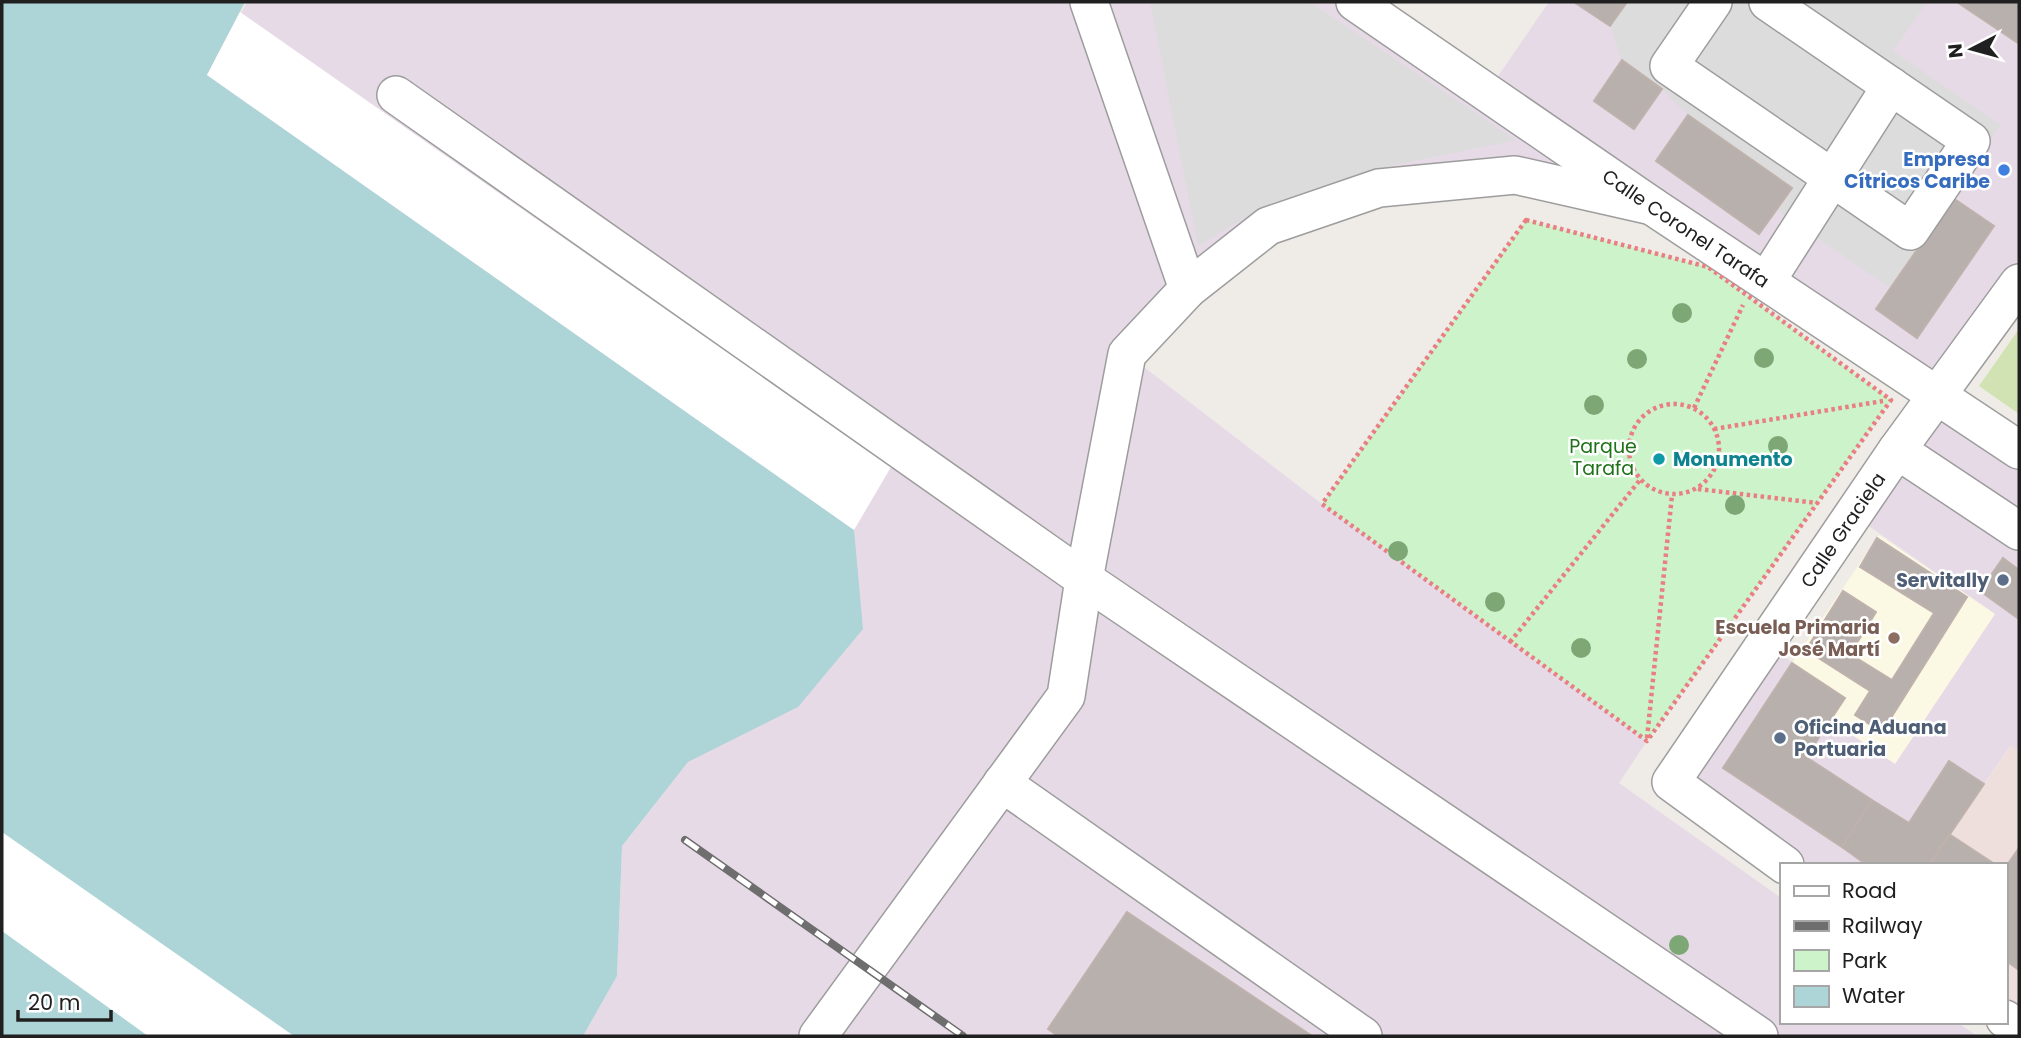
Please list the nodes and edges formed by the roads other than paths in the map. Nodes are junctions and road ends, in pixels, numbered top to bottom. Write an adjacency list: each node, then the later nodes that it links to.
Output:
1 (1089, 2): 11 (street)
2 (1354, 2): 8 (street, Calle Coronel Tarafa)
3 (1713, 2): 7 (street)
4 (1768, 2): 5 (street)
5 (1891, 86): 7 (street); 7 (street)
6 (396, 95): 16 (street)
7 (1832, 178): 10 (street)
8 (1651, 206): 10 (street, Calle Coronel Tarafa); 11 (street)
9 (2019, 283): 12 (street, Calle Graciela)
10 (1757, 288): 12 (street, Calle Coronel Tarafa)
11 (1188, 289): 16 (street)
12 (1938, 393): 13 (street, Calle Graciela); 14 (street, Calle Coronel Tarafa)
13 (1897, 450): 15 (street); 18 (street, Calle Graciela)
14 (2019, 450)
15 (2019, 531)
16 (1084, 579): 17 (street); 21 (street)
17 (1002, 783): 19 (street); 20 (street)
18 (1782, 863)
19 (818, 1036)
20 (1363, 1036)
21 (1759, 1036)

